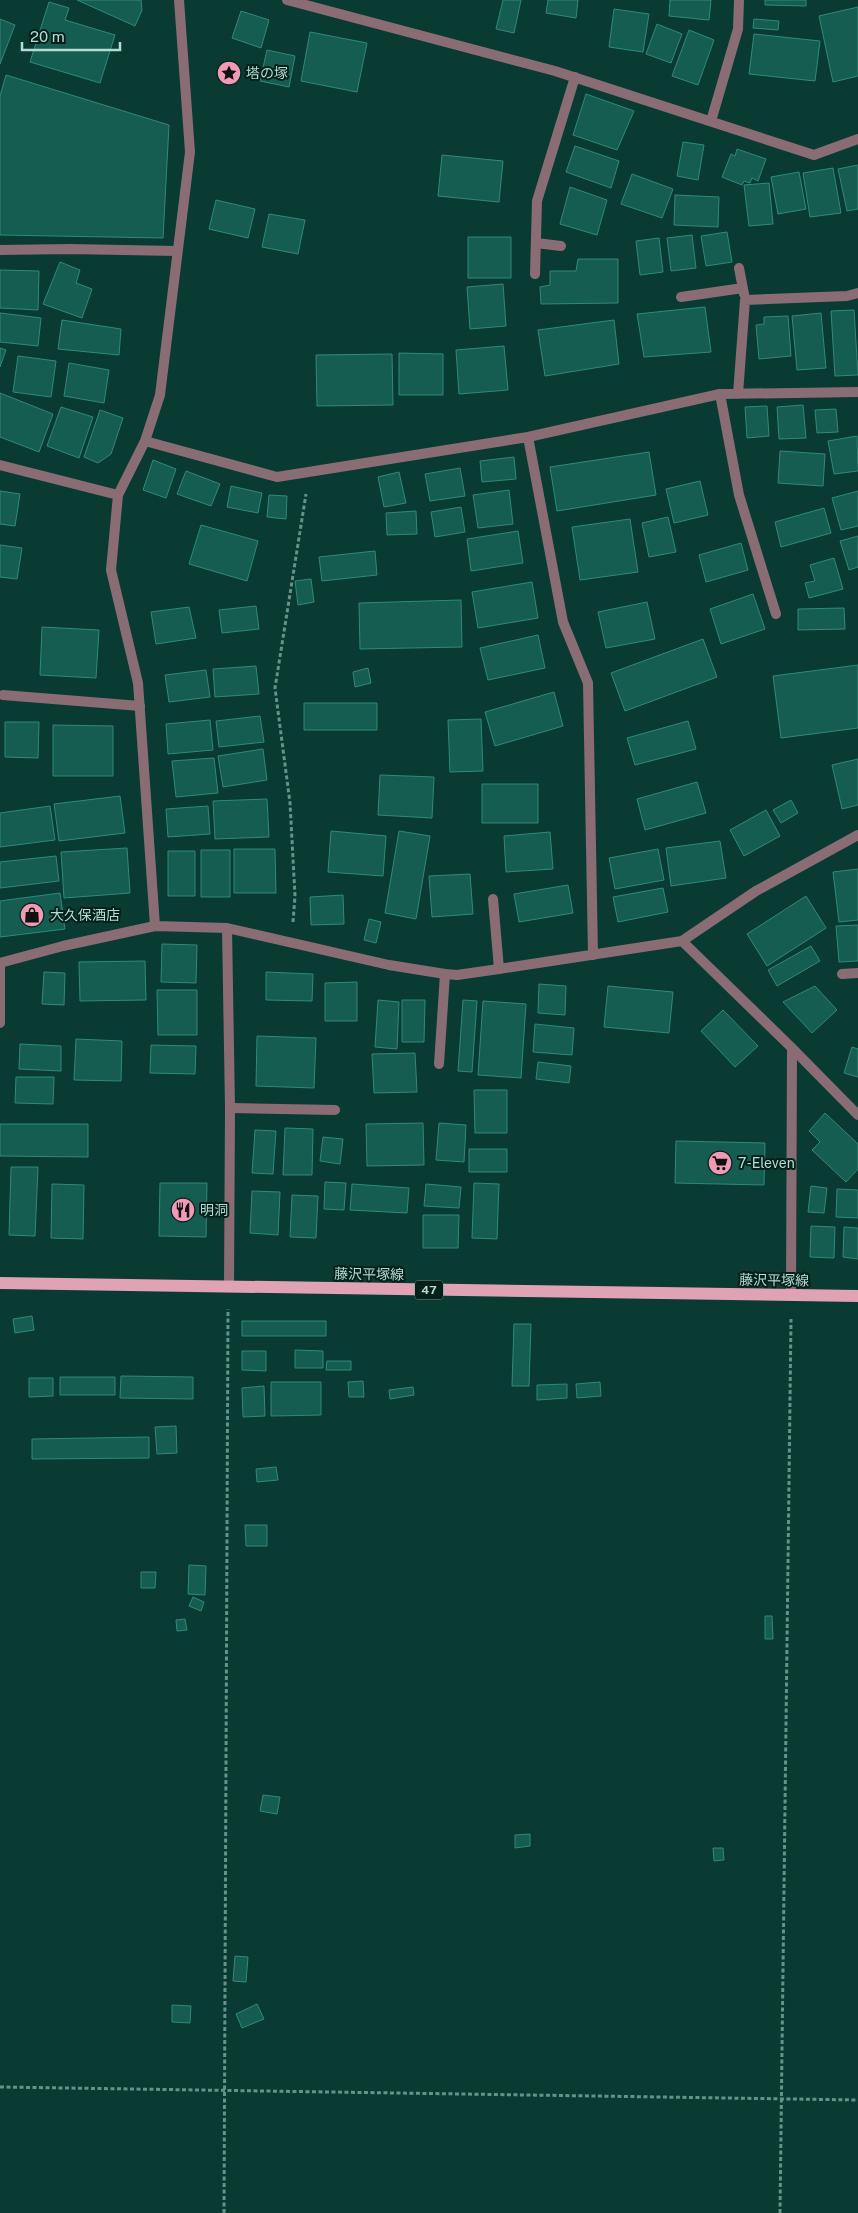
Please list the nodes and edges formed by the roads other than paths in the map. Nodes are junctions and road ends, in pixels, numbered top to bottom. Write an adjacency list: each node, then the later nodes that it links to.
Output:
1 (180, 0): 10 (street)
2 (287, 0): 4 (street)
3 (738, 0): 5 (street)
4 (575, 77): 5 (street); 7 (street)
5 (711, 121): 6 (street)
6 (858, 139)
7 (536, 243): 8 (street); 12 (street)
8 (561, 246)
9 (0, 250): 10 (street)
10 (176, 251): 21 (street)
11 (739, 268): 13 (street)
12 (534, 274)
13 (743, 288): 15 (street); 16 (street)
14 (858, 293): 16 (street)
15 (681, 297)
16 (745, 300): 19 (street)
17 (858, 392): 19 (street)
18 (720, 394): 19 (street); 20 (street); 24 (street)
19 (738, 394)
20 (528, 436): 21 (street); 32 (street)
21 (145, 441): 23 (street)
22 (0, 465): 23 (street)
23 (118, 495): 26 (street)
24 (776, 614)
25 (3, 695): 26 (street)
26 (140, 706): 29 (street)
27 (858, 835): 31 (street)
28 (493, 899): 34 (street)
29 (154, 926): 30 (street); 33 (street)
30 (227, 928): 36 (street); 41 (street)
31 (682, 940): 32 (street); 39 (street)
32 (593, 955): 34 (street)
33 (0, 963): 38 (street)
34 (499, 969): 36 (street)
35 (858, 973): 37 (street)
36 (445, 974): 40 (street)
37 (842, 974)
38 (0, 1023)
39 (792, 1048): 43 (street); 46 (street)
40 (439, 1064)
41 (230, 1108): 42 (street); 45 (street)
42 (335, 1110)
43 (858, 1115)
44 (0, 1283): 45 (main road, 藤沢平塚線 / 47)
45 (229, 1287): 46 (main road, 藤沢平塚線 / 47)
46 (791, 1295): 47 (main road, 藤沢平塚線 / 47)
47 (858, 1296)

